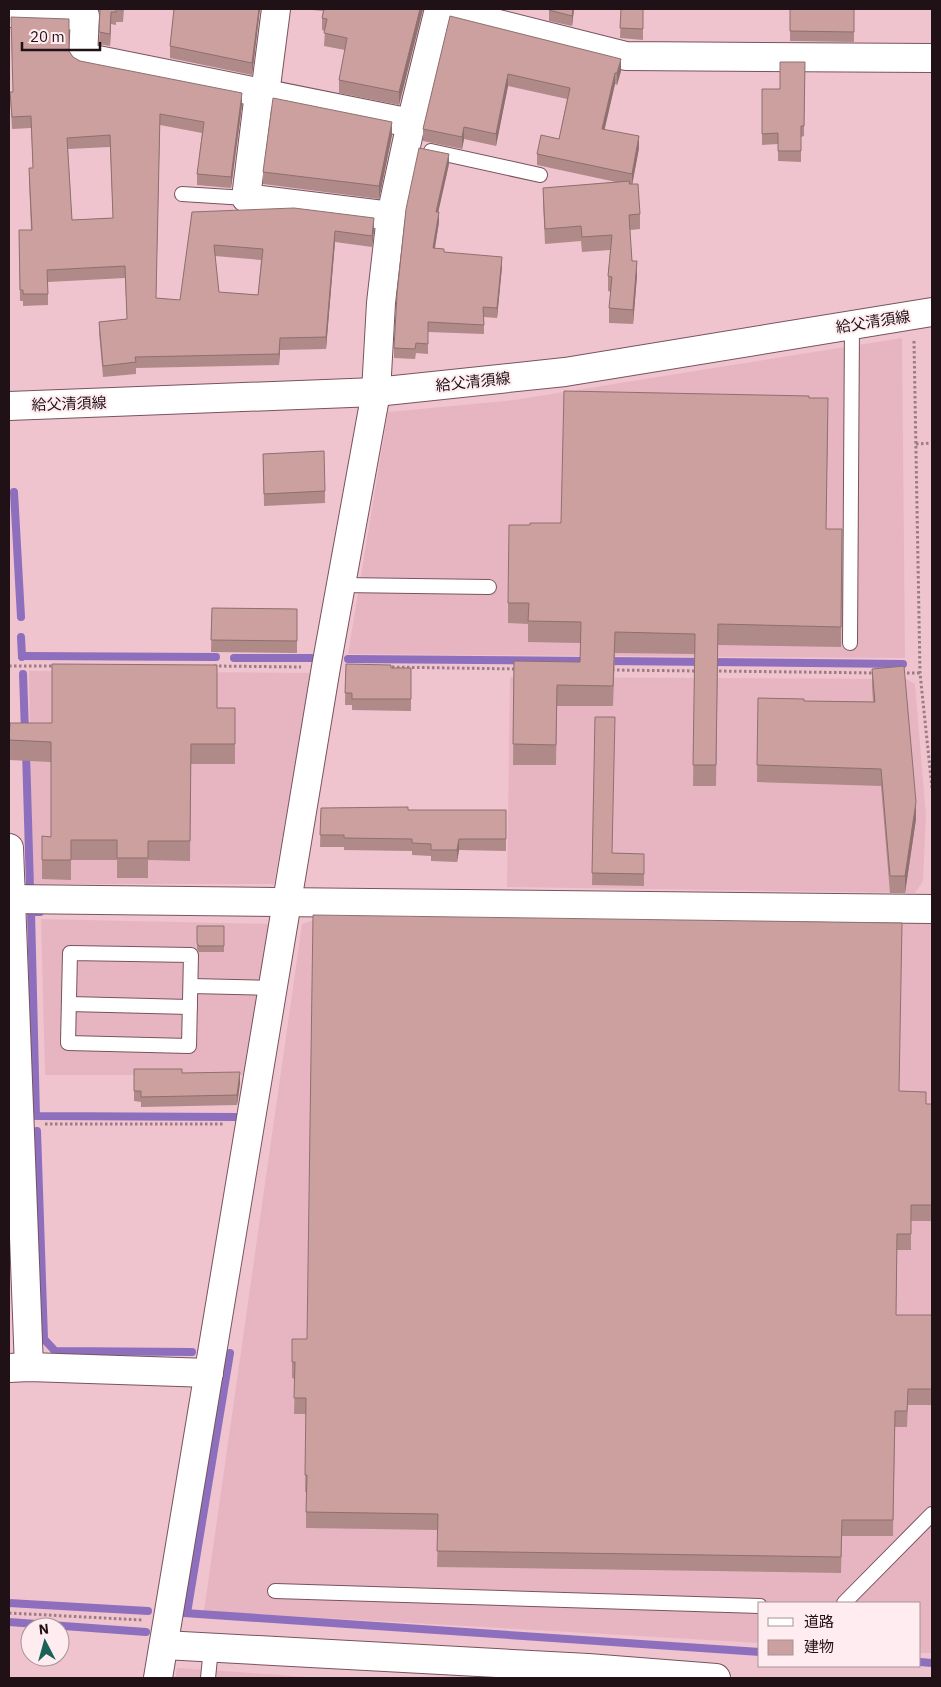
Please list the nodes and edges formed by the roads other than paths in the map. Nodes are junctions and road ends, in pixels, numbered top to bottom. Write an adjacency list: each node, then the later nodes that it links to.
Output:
1 (276, 9): 5 (street)
2 (439, 9): 4 (street); 6 (street)
3 (9, 13): 5 (street)
4 (932, 58)
5 (262, 94): 6 (street); 9 (street)
6 (409, 135): 7 (lane); 10 (street)
7 (540, 175)
8 (182, 194): 9 (lane)
9 (246, 198): 10 (street)
10 (391, 216): 13 (street)
11 (923, 314): 12 (street, 給父清須線)
12 (852, 325): 13 (street, 給父清須線); 17 (lane)
13 (376, 392): 14 (street, 給父清須線); 15 (street)
14 (9, 406)
15 (341, 585): 16 (lane); 20 (street)
16 (490, 587)
17 (850, 643)
18 (9, 848): 19 (street)
19 (10, 899): 20 (street); 26 (street)
20 (288, 902): 21 (street); 23 (street)
21 (932, 909)
22 (191, 986): 23 (lane); 24 (lane); 25 (lane)
23 (273, 988): 27 (street)
24 (69, 1004): 25 (lane); 25 (lane)
25 (190, 1006)
26 (19, 1367): 27 (street)
27 (209, 1373): 32 (street)
28 (932, 1514): 30 (lane)
29 (275, 1591): 31 (lane)
30 (845, 1602)
31 (758, 1606)
32 (166, 1633): 33 (street); 35 (street)
33 (211, 1648): 34 (street); 36 (lane)
34 (562, 1673): 37 (street)
35 (158, 1678)
36 (208, 1678)
37 (716, 1678)

